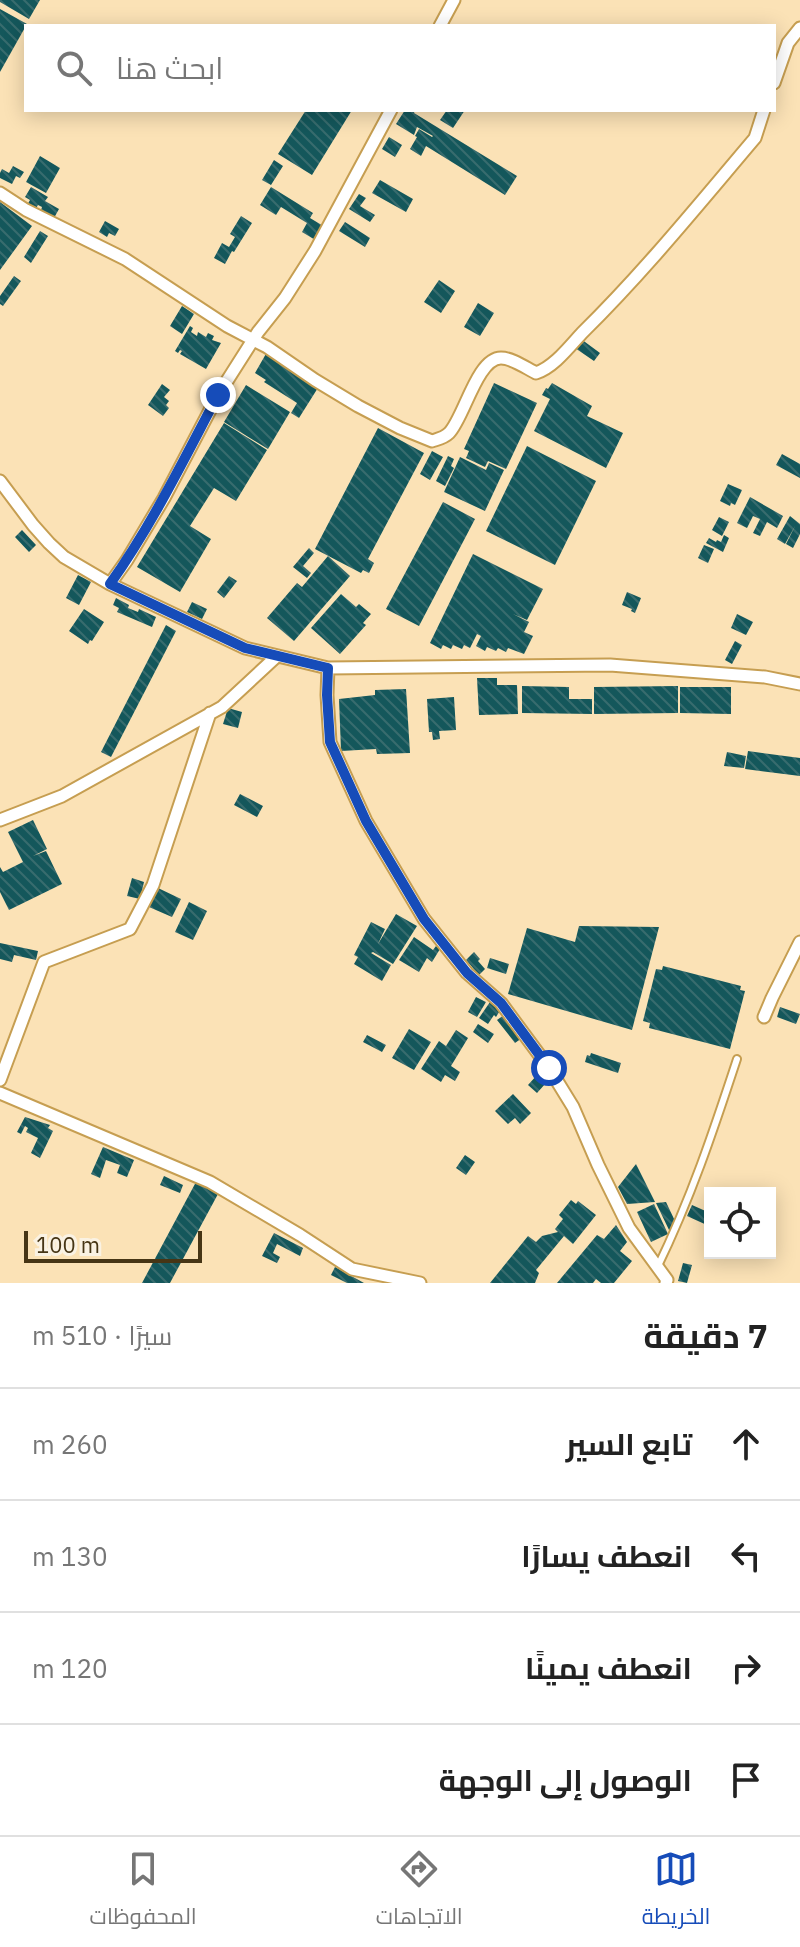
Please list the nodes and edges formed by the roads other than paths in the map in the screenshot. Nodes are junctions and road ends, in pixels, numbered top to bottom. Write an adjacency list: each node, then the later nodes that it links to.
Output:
1 (454, 0): 2 (street)
2 (441, 24)
3 (800, 28): 4 (street)
4 (776, 77)
5 (390, 112): 8 (street)
6 (763, 112): 8 (street)
7 (0, 193): 8 (street)
8 (253, 341): 10 (street)
9 (0, 481): 10 (street)
10 (110, 584): 11 (street)
11 (277, 656): 12 (street); 14 (street)
12 (328, 668): 13 (street); 21 (street)
13 (800, 684)
14 (210, 713): 15 (street); 19 (street)
15 (0, 820)
16 (800, 942): 17 (street)
17 (764, 1017)
18 (737, 1059): 21 (lane)
19 (0, 1080)
20 (0, 1093): 22 (street)
21 (657, 1268): 23 (street)
22 (420, 1283)
23 (666, 1283)

